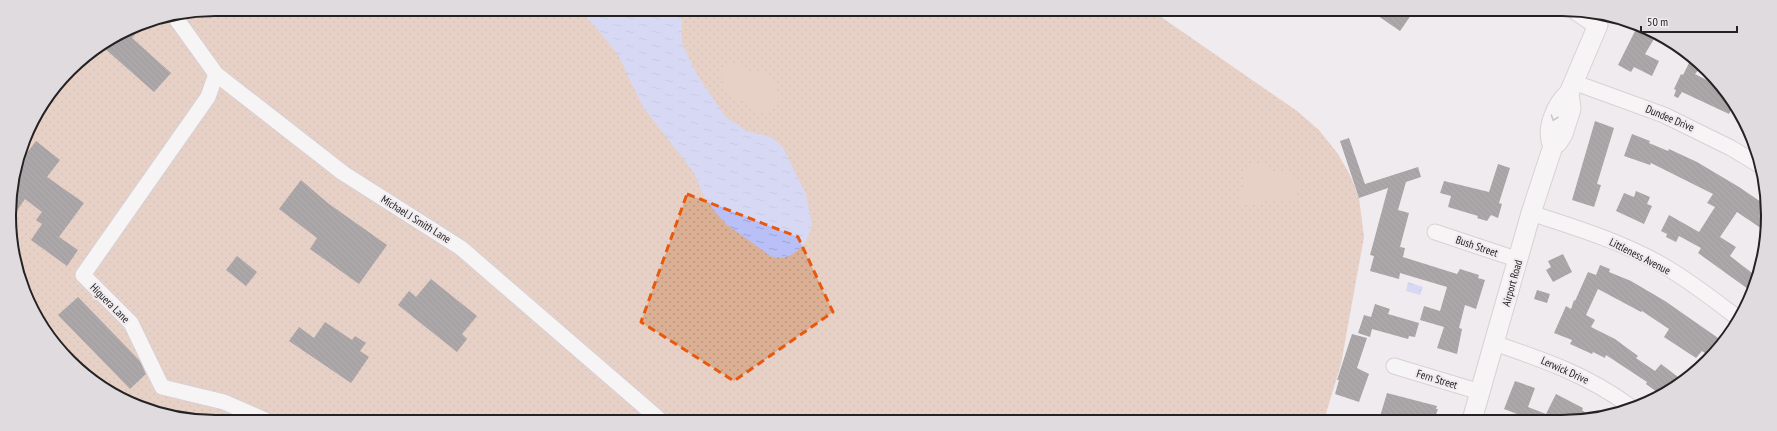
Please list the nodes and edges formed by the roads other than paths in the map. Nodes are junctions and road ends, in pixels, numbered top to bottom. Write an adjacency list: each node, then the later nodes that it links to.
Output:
1 (177, 20): 3 (street, Michael J Smith Lane)
2 (1601, 21): 4 (street, Airport Road)
3 (216, 74): 14 (street, Higuera Lane); 15 (street, Michael J Smith Lane)
4 (1571, 88): 5 (street, Dundee Drive); 6 (street, Airport Road)
5 (1753, 161)
6 (1531, 213): 8 (street, Airport Road); 9 (street, Littleness Avenue)
7 (1435, 232): 8 (street, Bush Street)
8 (1519, 260): 10 (street, Airport Road)
9 (1734, 315)
10 (1494, 344): 12 (street, Airport Road); 13 (street, Lerwick Drive)
11 (1394, 366): 12 (street, Fern Street)
12 (1480, 392): 16 (street, Airport Road)
13 (1626, 404)
14 (254, 415)
15 (654, 415)
16 (1473, 415)

